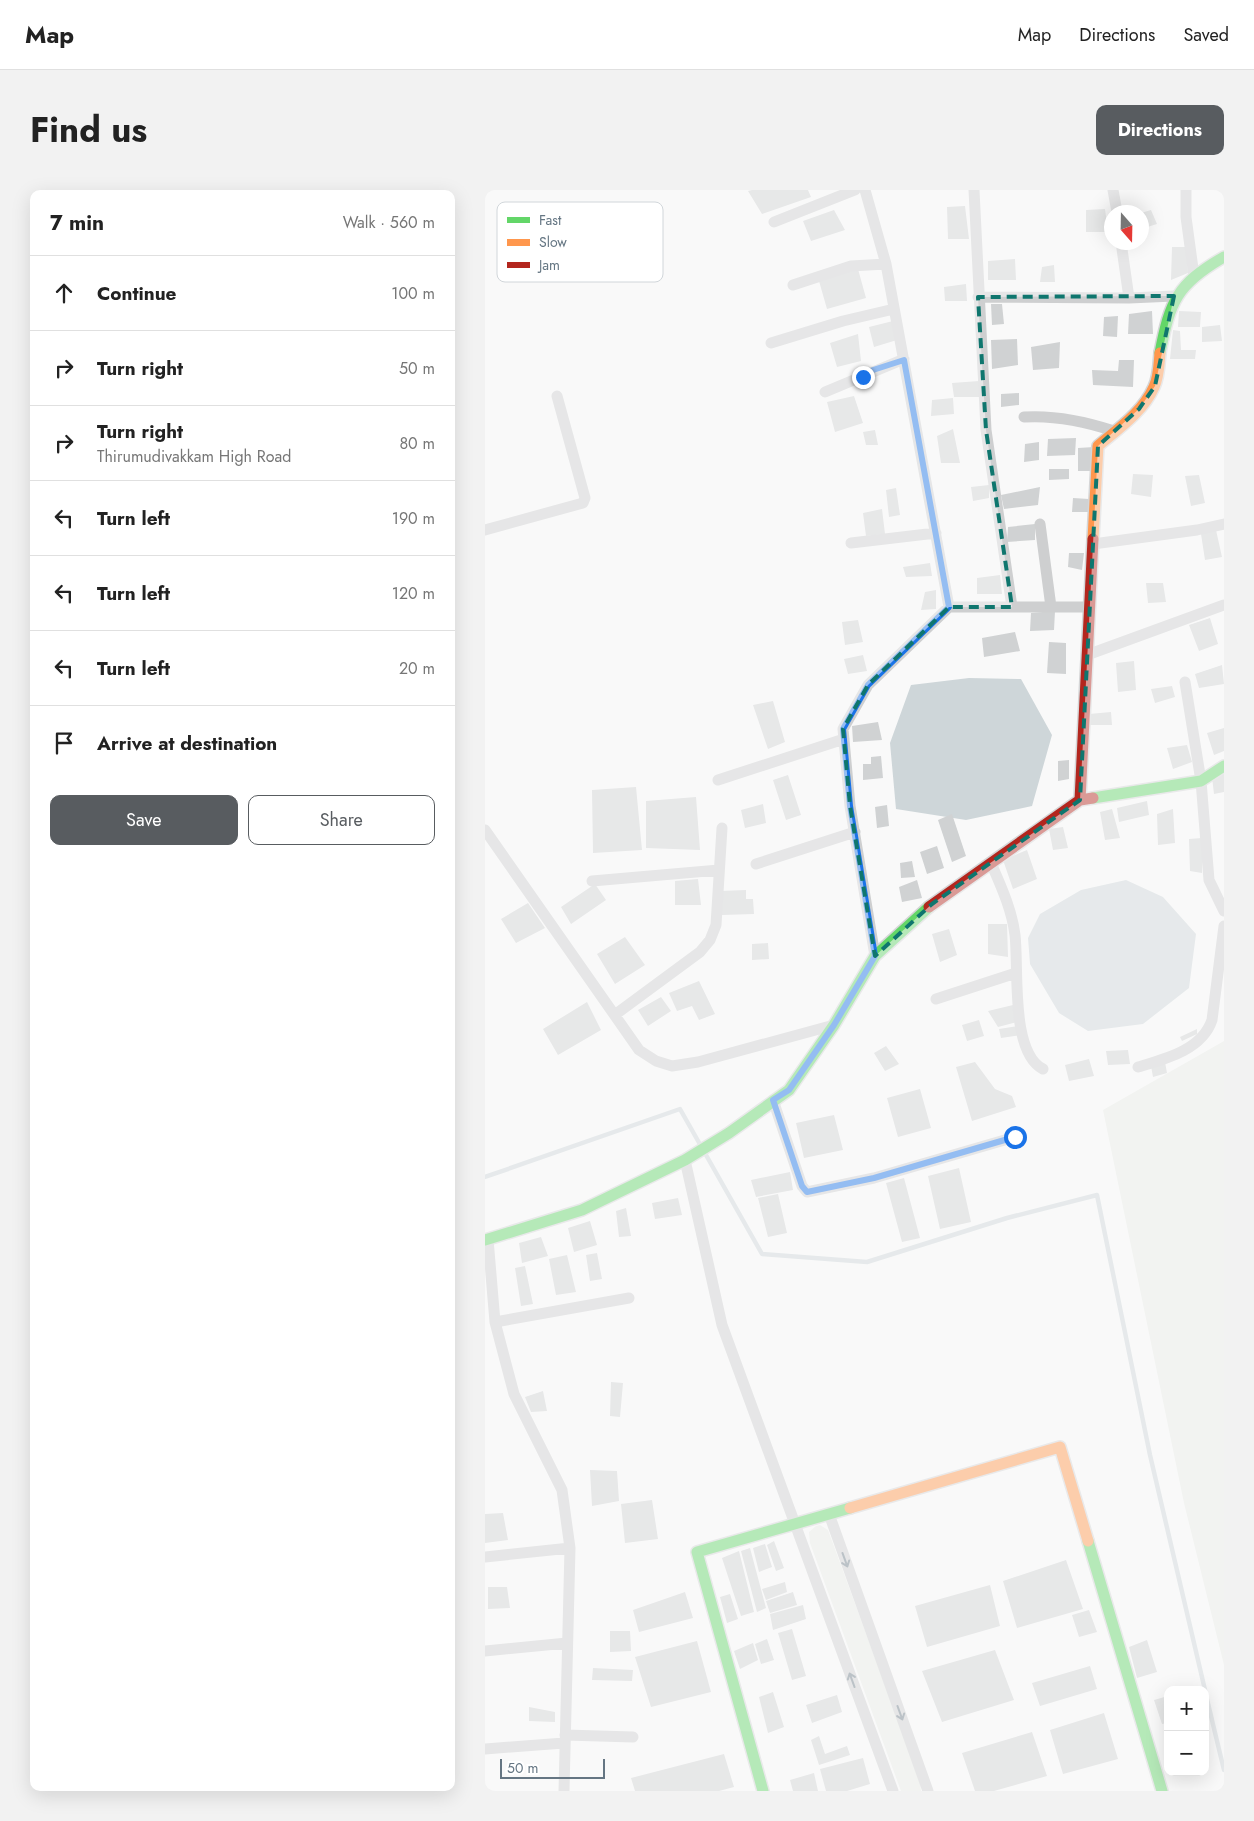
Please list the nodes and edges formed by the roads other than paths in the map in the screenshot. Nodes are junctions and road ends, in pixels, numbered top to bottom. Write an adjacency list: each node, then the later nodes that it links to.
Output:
1 (855, 190): 6 (street)
2 (865, 190): 11 (street)
3 (974, 190): 15 (street)
4 (1113, 190): 7 (street)
5 (1186, 190): 12 (street)
6 (826, 194): 8 (street)
7 (1116, 205)
8 (774, 222)
9 (1122, 250): 16 (street)
10 (1224, 257): 12 (street)
11 (886, 264): 13 (street); 17 (street)
12 (1194, 276): 14 (street)
13 (793, 285)
14 (1174, 296): 16 (street); 23 (street)
15 (978, 297): 16 (street); 32 (street)
16 (1129, 298)
17 (895, 309): 18 (street); 19 (street)
18 (771, 343)
19 (904, 360): 20 (street); 27 (street)
20 (825, 392)
21 (557, 396): 26 (street)
22 (1024, 417): 23 (street)
23 (1113, 431): 29 (street)
24 (1041, 524): 33 (street)
25 (1224, 524): 29 (street)
26 (485, 530)
27 (936, 533): 28 (street); 31 (street)
28 (851, 543)
29 (1093, 544): 34 (street)
30 (1224, 605): 35 (street)
31 (949, 607): 32 (street); 37 (street)
32 (1012, 607): 33 (street)
33 (1051, 607): 34 (street)
34 (1090, 607): 35 (street)
35 (1087, 655): 41 (street)
36 (1185, 682): 40 (street)
37 (844, 739): 39 (street); 44 (street)
38 (1224, 766): 40 (street)
39 (717, 780)
40 (1201, 781): 41 (street); 49 (street)
41 (1080, 800): 45 (street)
42 (722, 828): 47 (street)
43 (485, 830): 54 (street)
44 (855, 832): 46 (street); 51 (street)
45 (991, 863): 51 (street); 52 (street)
46 (756, 864)
47 (719, 870): 48 (street); 54 (street)
48 (592, 881)
49 (1224, 911)
50 (1224, 926): 56 (street)
51 (875, 956): 55 (street)
52 (1015, 973): 53 (street); 57 (street)
53 (936, 999)
54 (616, 1014): 55 (street)
55 (834, 1025): 58 (street)
56 (1138, 1067)
57 (1043, 1069)
58 (773, 1100): 59 (street); 60 (street)
59 (1015, 1137)
60 (690, 1158): 61 (street); 65 (street)
61 (486, 1239): 63 (street)
62 (629, 1298): 63 (street)
63 (495, 1322): 66 (street)
64 (829, 1514): 65 (street); 76 (street, one-way to 76); 77 (street)
65 (795, 1524): 74 (street); 75 (street, one-way to 65)
66 (570, 1548): 67 (street); 68 (street)
67 (485, 1557)
68 (567, 1643): 69 (street); 71 (street)
69 (485, 1651)
70 (633, 1737): 71 (street)
71 (565, 1739): 72 (street); 73 (street)
72 (485, 1749)
73 (564, 1791)
74 (763, 1791)
75 (893, 1791)
76 (928, 1791)
77 (1162, 1791)

